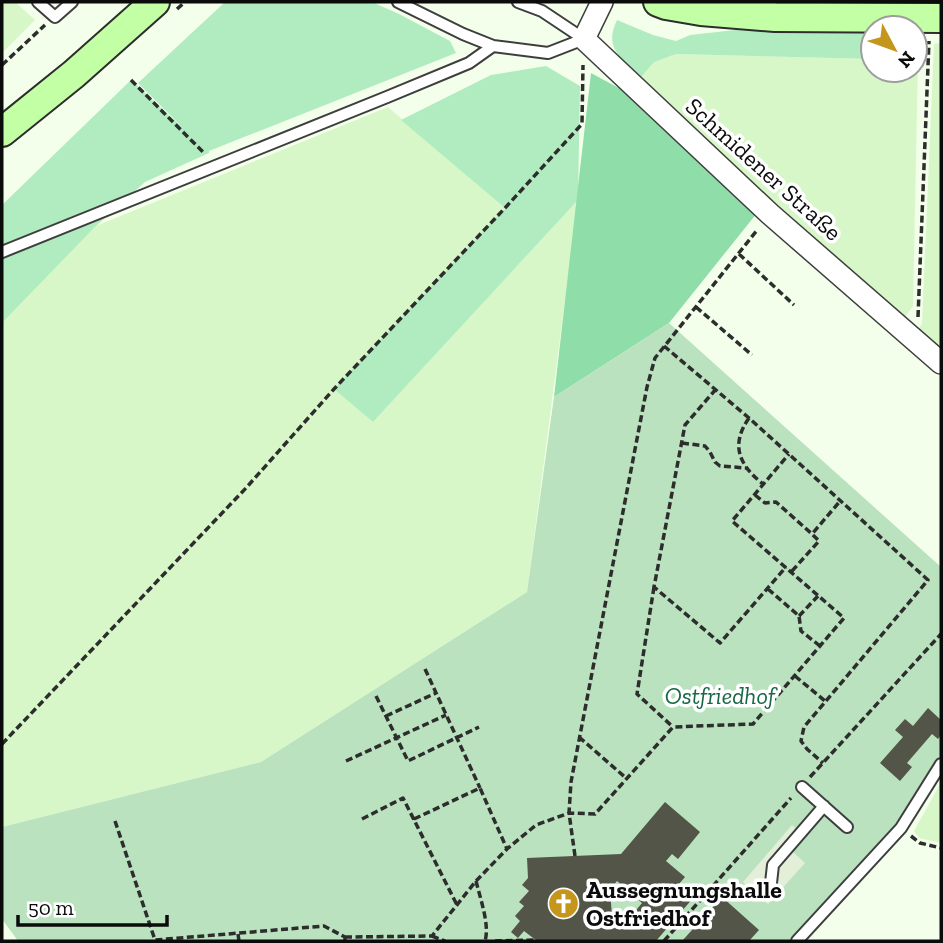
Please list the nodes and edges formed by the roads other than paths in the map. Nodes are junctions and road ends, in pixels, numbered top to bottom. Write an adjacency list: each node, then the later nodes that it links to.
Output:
1 (38, 2): 2 (lane)
2 (72, 2)
3 (155, 2): 11 (main road)
4 (398, 2): 10 (lane)
5 (518, 2): 9 (lane)
6 (602, 2): 9 (street)
7 (658, 2): 8 (main road)
8 (936, 18)
9 (584, 39): 10 (lane); 13 (street, Schmidener Straße)
10 (493, 46): 12 (lane)
11 (2, 132)
12 (2, 252)
13 (941, 363)
14 (941, 764): 19 (lane)
15 (802, 787): 16 (lane)
16 (824, 806): 17 (lane); 18 (lane)
17 (847, 827)
18 (771, 883)
19 (797, 941)

